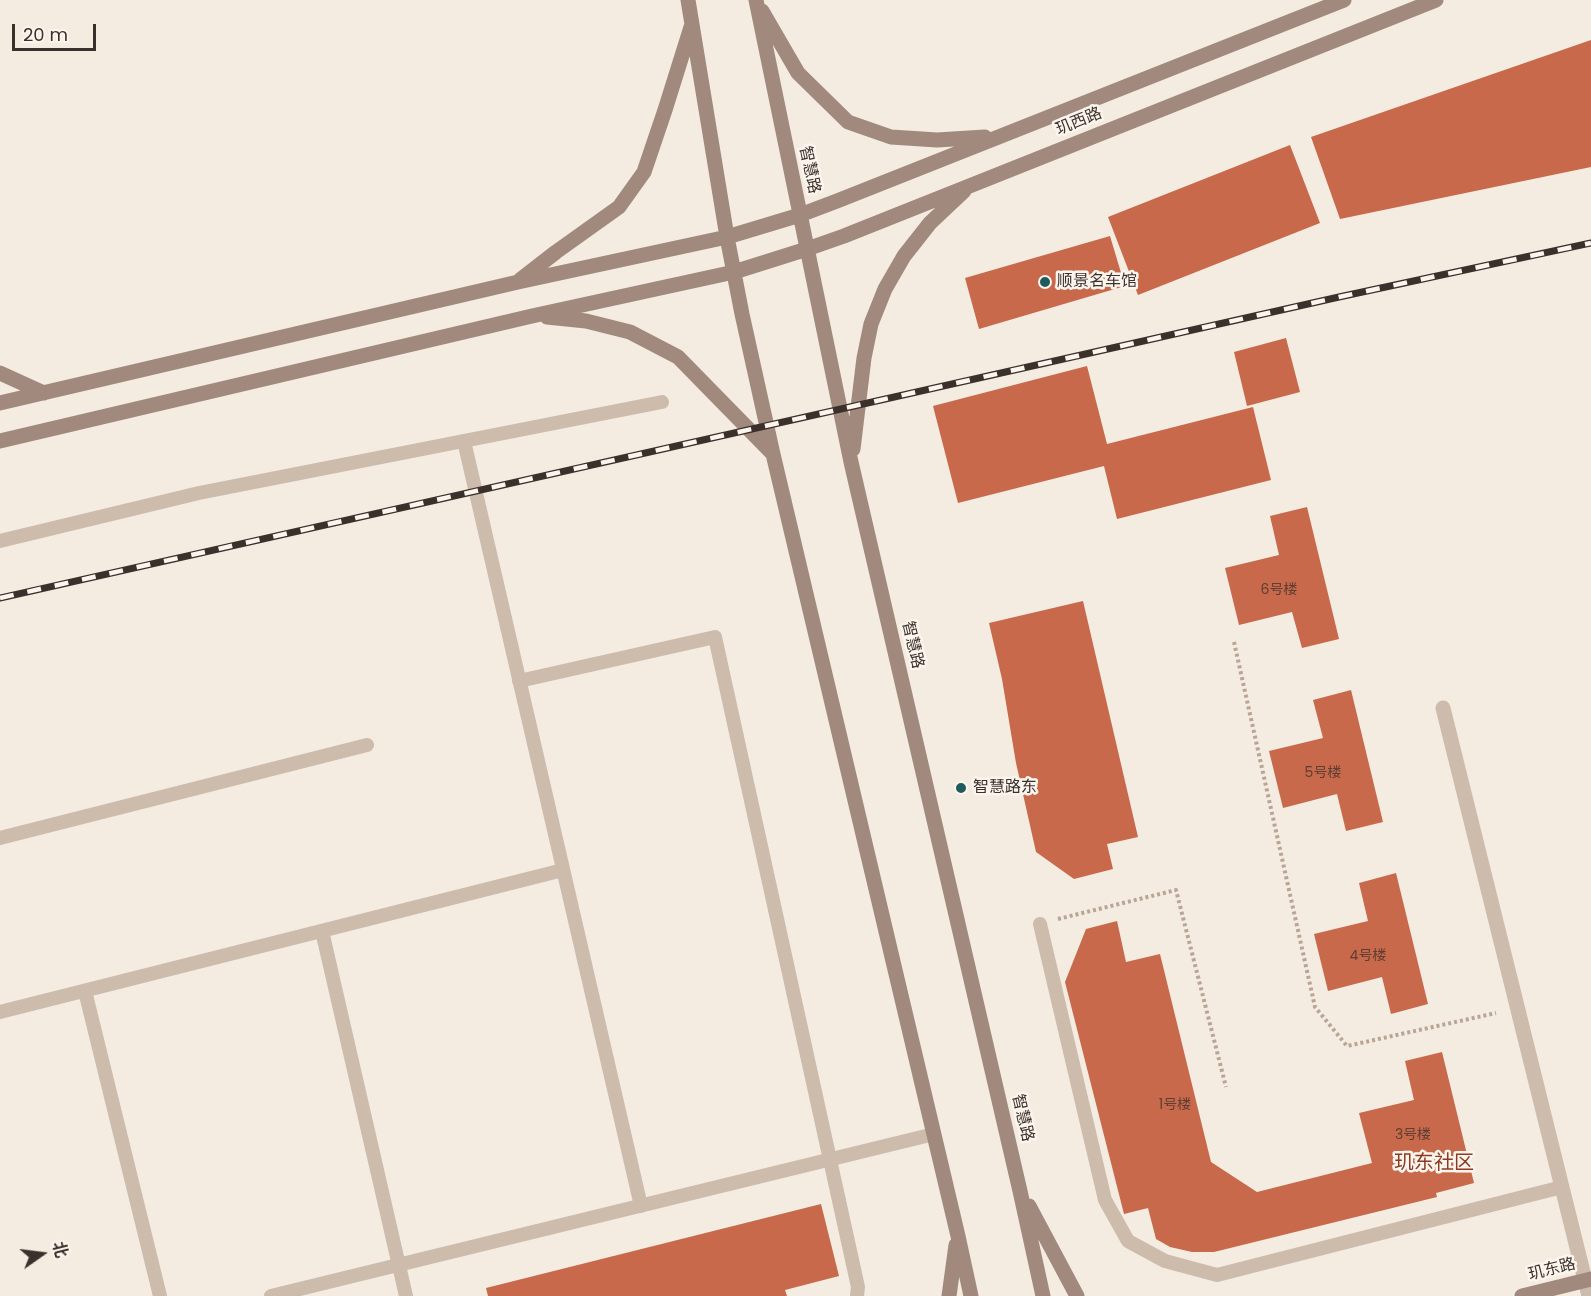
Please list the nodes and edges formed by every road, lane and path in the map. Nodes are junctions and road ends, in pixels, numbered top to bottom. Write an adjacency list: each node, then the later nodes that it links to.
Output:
1 (688, 0): 5 (main road)
2 (756, 0): 6 (main road); 8 (main road, 智慧路)
3 (1344, 0): 6 (main road)
4 (1436, 0): 7 (main road, 玑西路)
5 (692, 24): 9 (main road); 12 (main road)
6 (1000, 136): 8 (main road)
7 (971, 184): 10 (main road, 玑西路); 21 (main road)
8 (800, 215): 9 (main road); 10 (main road, 智慧路)
9 (727, 237): 11 (main road); 12 (main road)
10 (807, 249): 11 (main road, 玑西路); 21 (main road, 智慧路)
11 (734, 272): 13 (main road, 玑西路); 20 (main road)
12 (518, 282): 15 (main road)
13 (532, 316): 18 (main road, 玑西路); 20 (main road)
14 (0, 373): 15 (main road)
15 (44, 393): 17 (main road)
16 (662, 402): 19 (lane)
17 (0, 403)
18 (0, 441)
19 (464, 441): 22 (lane); 24 (lane)
20 (773, 454): 35 (main road)
21 (851, 462): 38 (main road, 智慧路)
22 (0, 541)
23 (1234, 642): 32 (path)
24 (519, 681): 28 (lane); 36 (lane)
25 (1443, 708): 32 (street)
26 (368, 745): 27 (lane)
27 (0, 838)
28 (563, 870): 30 (lane); 39 (lane)
29 (1040, 924): 34 (path); 37 (lane)
30 (322, 931): 31 (lane); 41 (lane)
31 (85, 991): 33 (lane); 43 (lane)
32 (1518, 1008): 37 (street)
33 (0, 1012)
34 (1226, 1087)
35 (934, 1134): 36 (lane); 40 (main road)
36 (830, 1159): 39 (lane); 46 (lane)
37 (1562, 1186): 42 (street)
38 (1020, 1191): 49 (main road, 智慧路); 50 (main road)
39 (640, 1206): 41 (lane)
40 (958, 1236): 47 (main road); 48 (main road)
41 (399, 1265): 44 (lane); 45 (lane)
42 (1588, 1280): 51 (main road, 玑东路); 52 (street)
43 (160, 1296)
44 (271, 1296)
45 (406, 1296)
46 (857, 1296)
47 (949, 1296)
48 (971, 1296)
49 (1042, 1296)
50 (1077, 1296)
51 (1522, 1296)
52 (1589, 1296)

